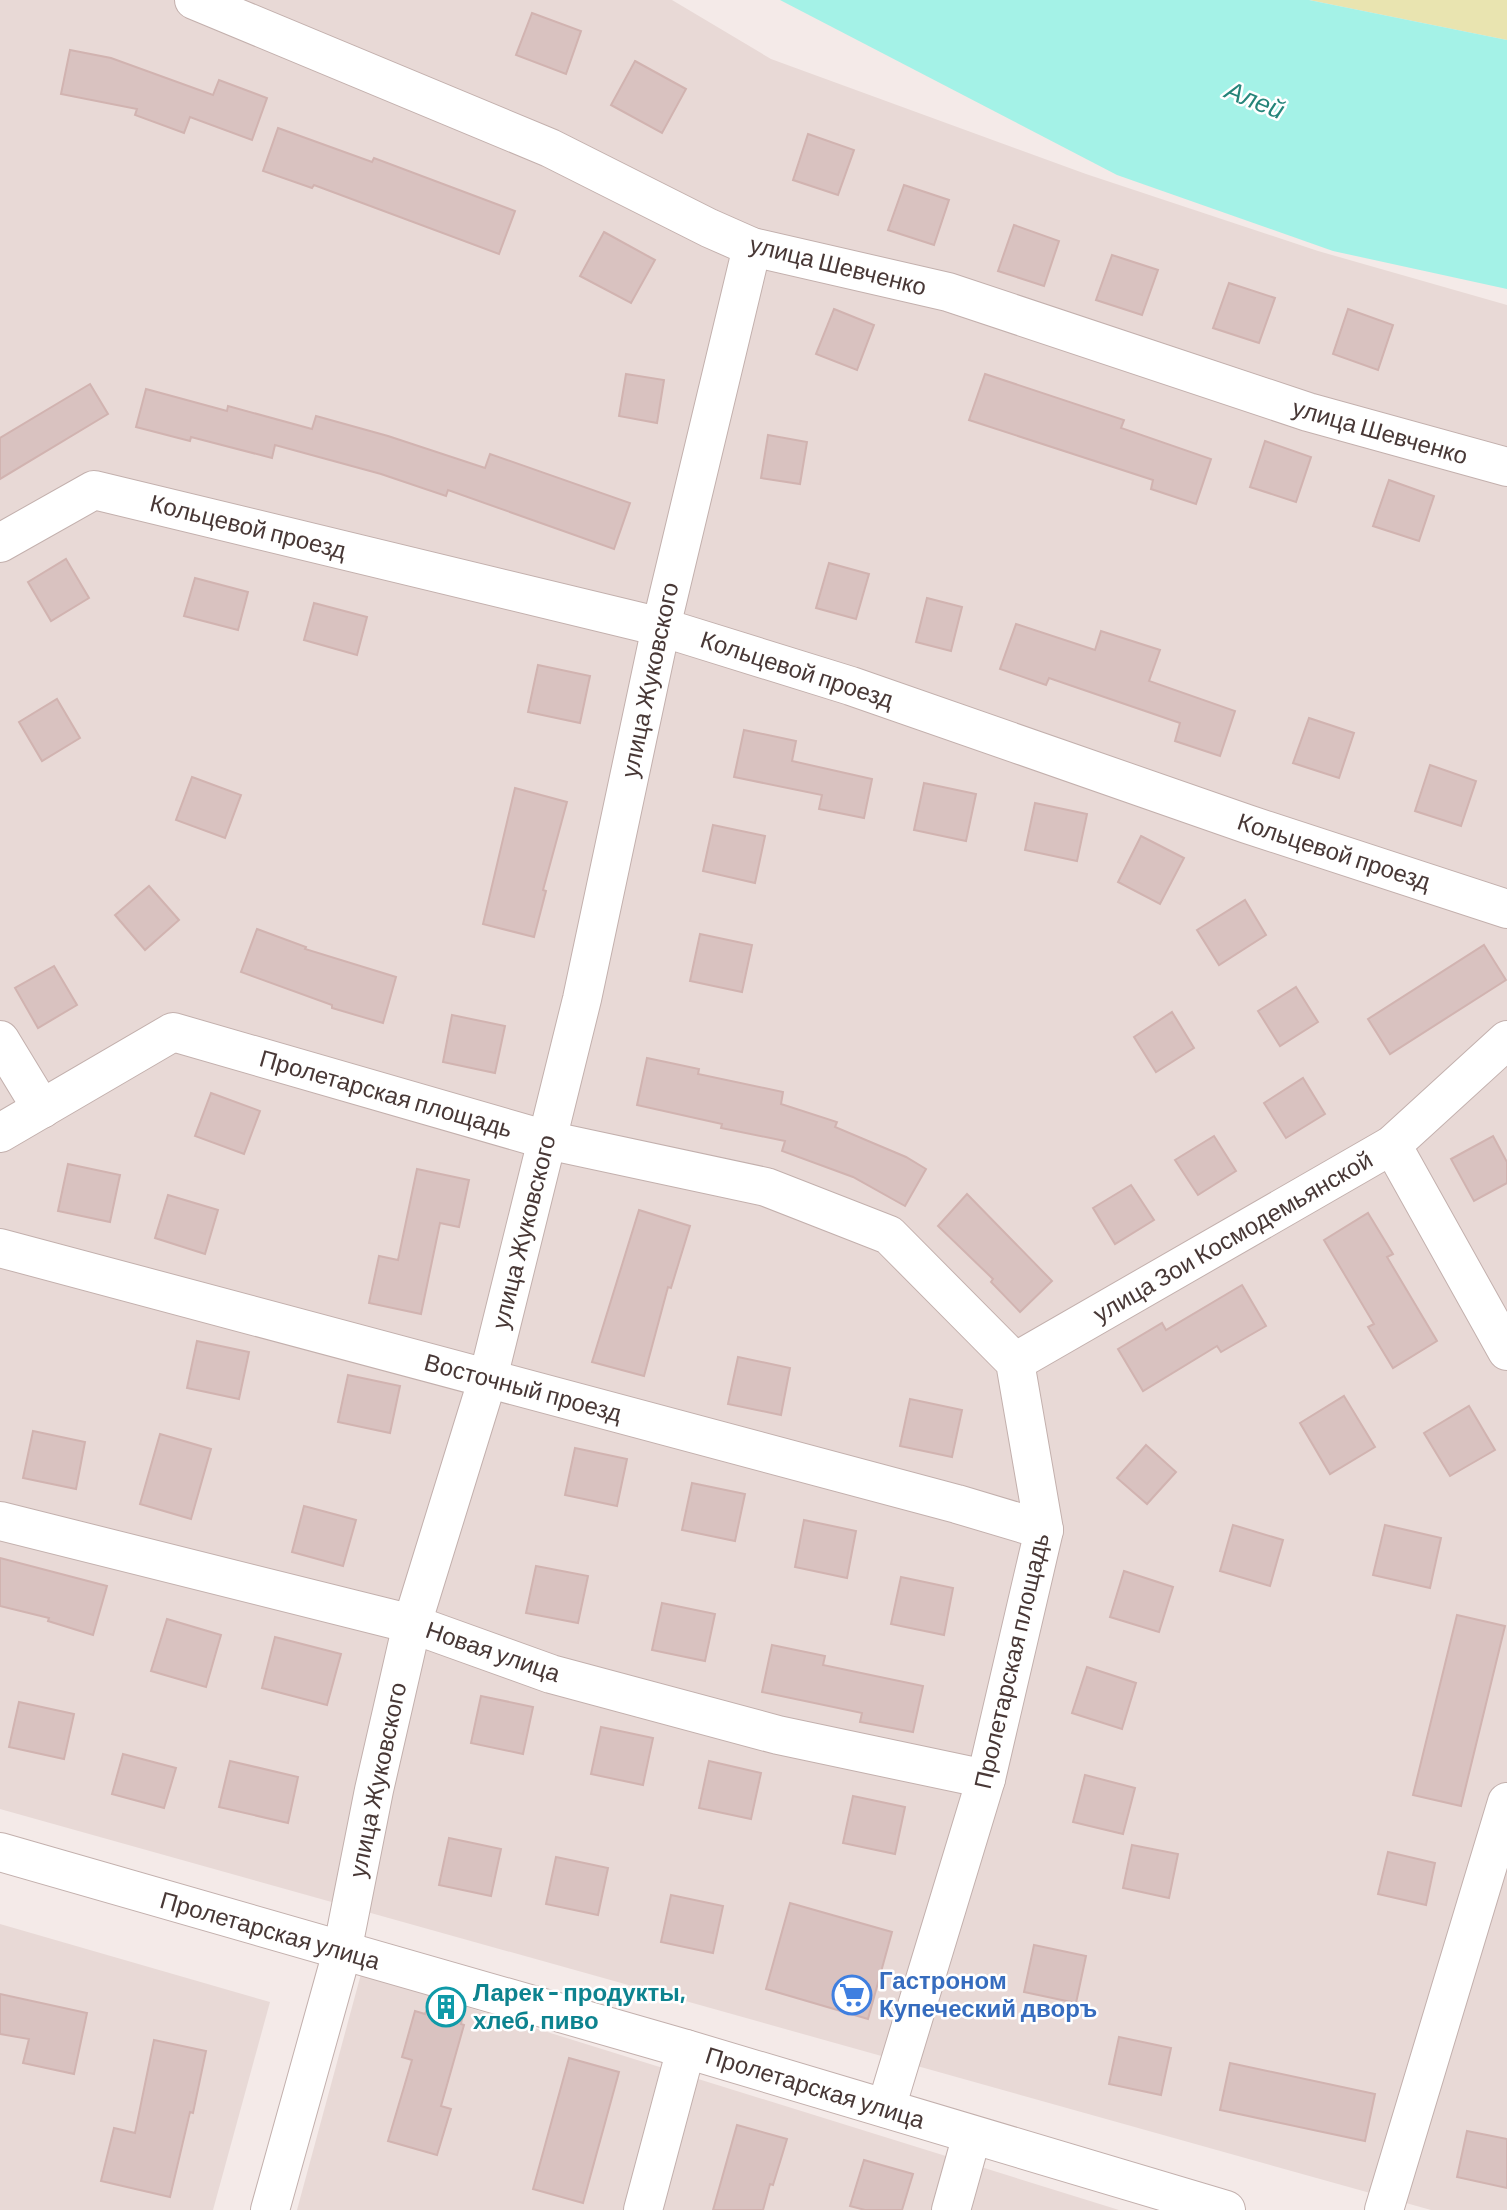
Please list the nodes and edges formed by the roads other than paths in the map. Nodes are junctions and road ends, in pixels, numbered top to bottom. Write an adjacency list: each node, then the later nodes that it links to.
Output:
1 (194, 0): 2 (street, улица Шевченко)
2 (752, 247): 3 (street, улица Шевченко); 5 (street, улица Жуковского)
3 (1507, 467)
4 (0, 543): 5 (street, Кольцевой проезд)
5 (661, 627): 6 (street, Кольцевой проезд); 11 (street, улица Жуковского)
6 (1507, 909)
7 (0, 1040): 9 (street)
8 (1507, 1040): 12 (street)
9 (42, 1109): 10 (street, Пролетарская площадь); 11 (street, Пролетарская площадь)
10 (0, 1133)
11 (547, 1140): 15 (street, Пролетарская площадь); 16 (street, улица Жуковского)
12 (1392, 1145): 14 (street, улица Зои Космодемьянской); 15 (street, улица Зои Космодемьянской)
13 (0, 1248): 16 (street, Восточный проезд)
14 (1507, 1351)
15 (1015, 1362): 18 (street, Пролетарская площадь)
16 (488, 1378): 18 (street, Восточный проезд); 19 (street, улица Жуковского)
17 (0, 1521): 19 (street, Новая улица)
18 (1044, 1530): 20 (street, Пролетарская площадь)
19 (412, 1624): 20 (street, Новая улица); 23 (street, улица Жуковского)
20 (986, 1779): 25 (street, Пролетарская площадь)
21 (1507, 1802): 31 (street)
22 (0, 1852): 23 (street, Пролетарская улица)
23 (342, 1952): 24 (street, Пролетарская улица); 27 (street, улица Жуковского)
24 (686, 2049): 25 (street, Пролетарская улица); 28 (street)
25 (886, 2108): 26 (street, Пролетарская улица)
26 (972, 2135): 29 (street); 30 (street, Пролетарская улица)
27 (270, 2210)
28 (642, 2210)
29 (951, 2210)
30 (1226, 2210)
31 (1384, 2210)

